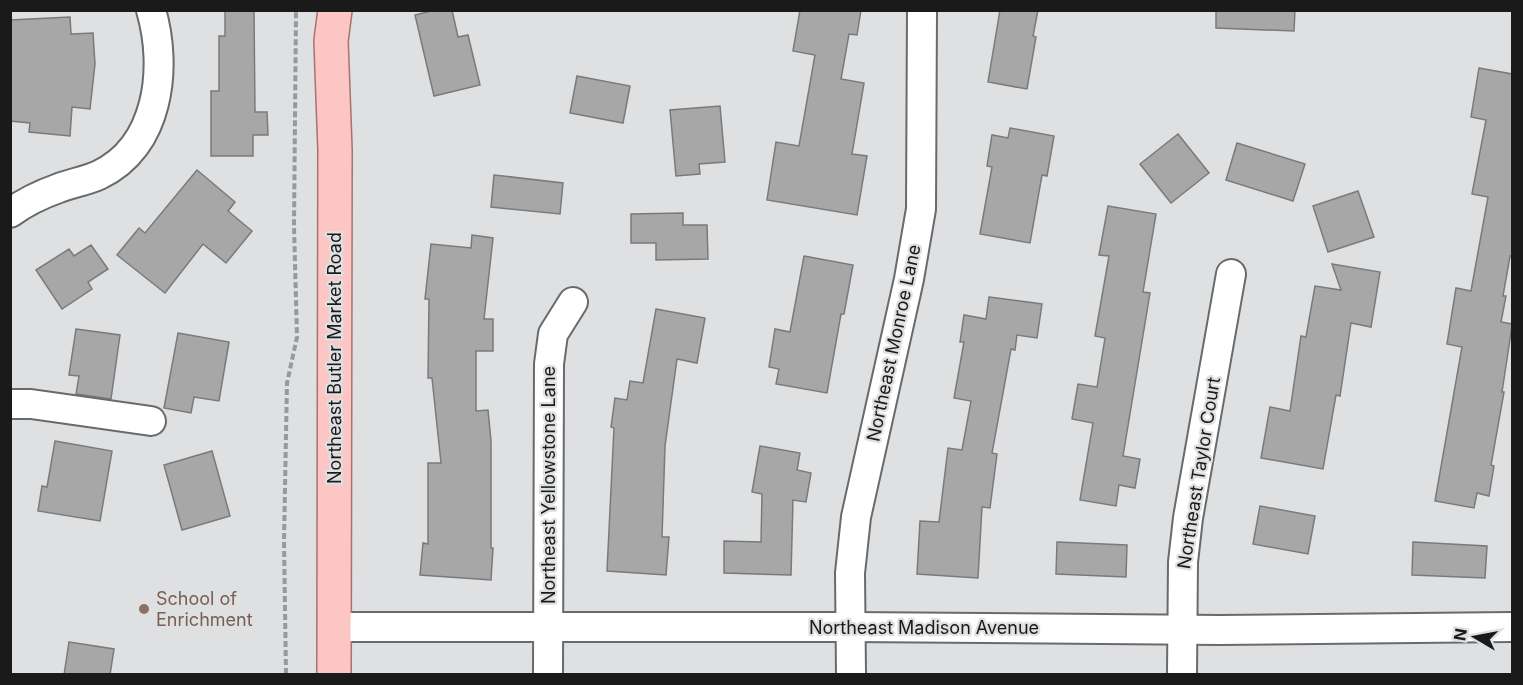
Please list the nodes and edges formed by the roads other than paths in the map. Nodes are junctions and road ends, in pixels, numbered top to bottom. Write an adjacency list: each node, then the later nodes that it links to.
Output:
1 (152, 10): 4 (street)
2 (922, 10): 10 (street, Northeast Monroe Lane)
3 (329, 21): 9 (main road, Northeast Butler Market Road)
4 (10, 213)
5 (1231, 274): 13 (street, Northeast Taylor Court)
6 (573, 302): 12 (street, Northeast Yellowstone Lane)
7 (10, 404): 8 (street)
8 (151, 421)
9 (335, 627): 12 (street, Northeast Madison Avenue); 14 (main road, Northeast Butler Market Road)
10 (851, 627): 12 (street, Northeast Madison Avenue); 13 (street, Northeast Madison Avenue); 16 (street, Northeast Monroe Lane)
11 (1512, 627): 13 (street, Northeast Madison Avenue)
12 (549, 628): 15 (street, Northeast Yellowstone Lane)
13 (1181, 629): 17 (street, Northeast Taylor Court)
14 (334, 675)
15 (548, 675)
16 (851, 675)
17 (1182, 675)

